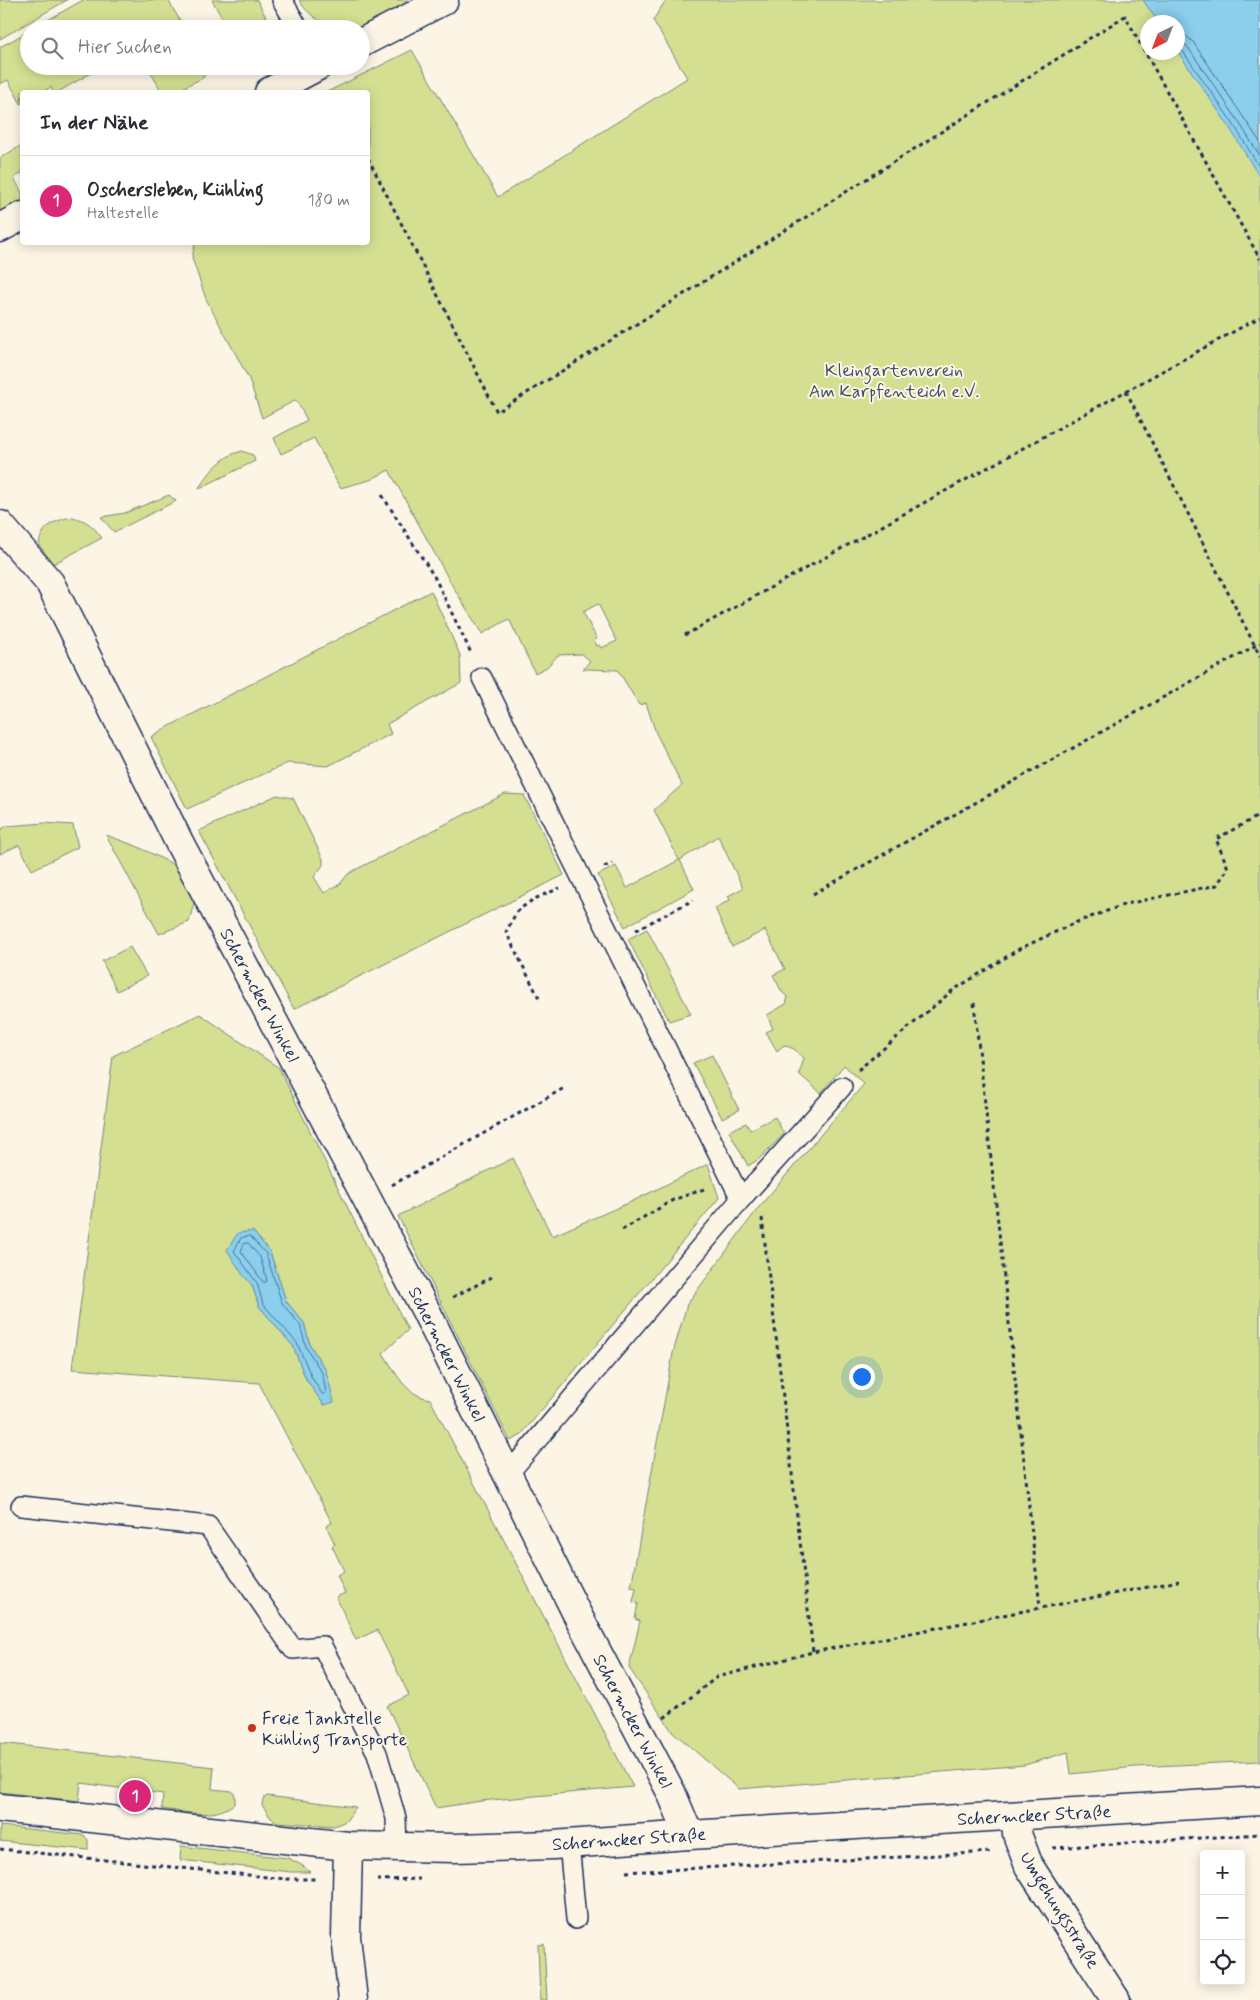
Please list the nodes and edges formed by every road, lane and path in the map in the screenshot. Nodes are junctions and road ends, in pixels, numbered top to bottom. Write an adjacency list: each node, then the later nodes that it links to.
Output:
1 (282, 0): 3 (lane)
2 (444, 0): 4 (street)
3 (294, 20)
4 (370, 39)
5 (301, 75): 6 (street)
6 (273, 90)
7 (370, 162): 10 (path)
8 (20, 217): 9 (street)
9 (0, 228)
10 (1260, 258)
11 (1260, 318): 12 (path)
12 (1126, 391): 15 (path); 17 (path)
13 (382, 495): 19 (path)
14 (0, 524): 31 (street, Schermcker Winkel)
15 (685, 635)
16 (1260, 643): 17 (path)
17 (1254, 646): 18 (path); 22 (path)
18 (1260, 656)
19 (482, 678): 21 (lane)
20 (1260, 815): 27 (path)
21 (583, 878): 24 (lane); 25 (path)
22 (813, 894)
23 (693, 900): 24 (path)
24 (614, 943): 29 (lane)
25 (539, 998)
26 (974, 1003): 39 (path)
27 (842, 1086): 30 (lane)
28 (566, 1087): 31 (path)
29 (731, 1179): 30 (lane); 33 (path)
30 (741, 1199): 36 (lane)
31 (366, 1201): 35 (street, Schermcker Winkel)
32 (762, 1218): 40 (path)
33 (622, 1230)
34 (492, 1277): 35 (path)
35 (426, 1311): 36 (street, Schermcker Winkel)
36 (508, 1474): 41 (street, Schermcker Winkel)
37 (21, 1506): 48 (lane)
38 (1179, 1581): 39 (path)
39 (1040, 1607): 40 (path)
40 (813, 1652): 41 (path)
41 (640, 1734): 45 (street, Schermcker Winkel)
42 (1260, 1801): 44 (street, Schermcker Straße)
43 (0, 1808): 47 (street, Schermcker Straße)
44 (1016, 1816): 45 (street, Schermcker Straße); 51 (street, Umgehungsstraße)
45 (689, 1835): 46 (street, Schermcker Straße)
46 (569, 1844): 48 (street, Schermcker Straße); 49 (lane)
47 (348, 1846): 48 (street, Schermcker Straße); 50 (street)
48 (397, 1848)
49 (576, 1919)
50 (353, 2000)
51 (1116, 2000)

